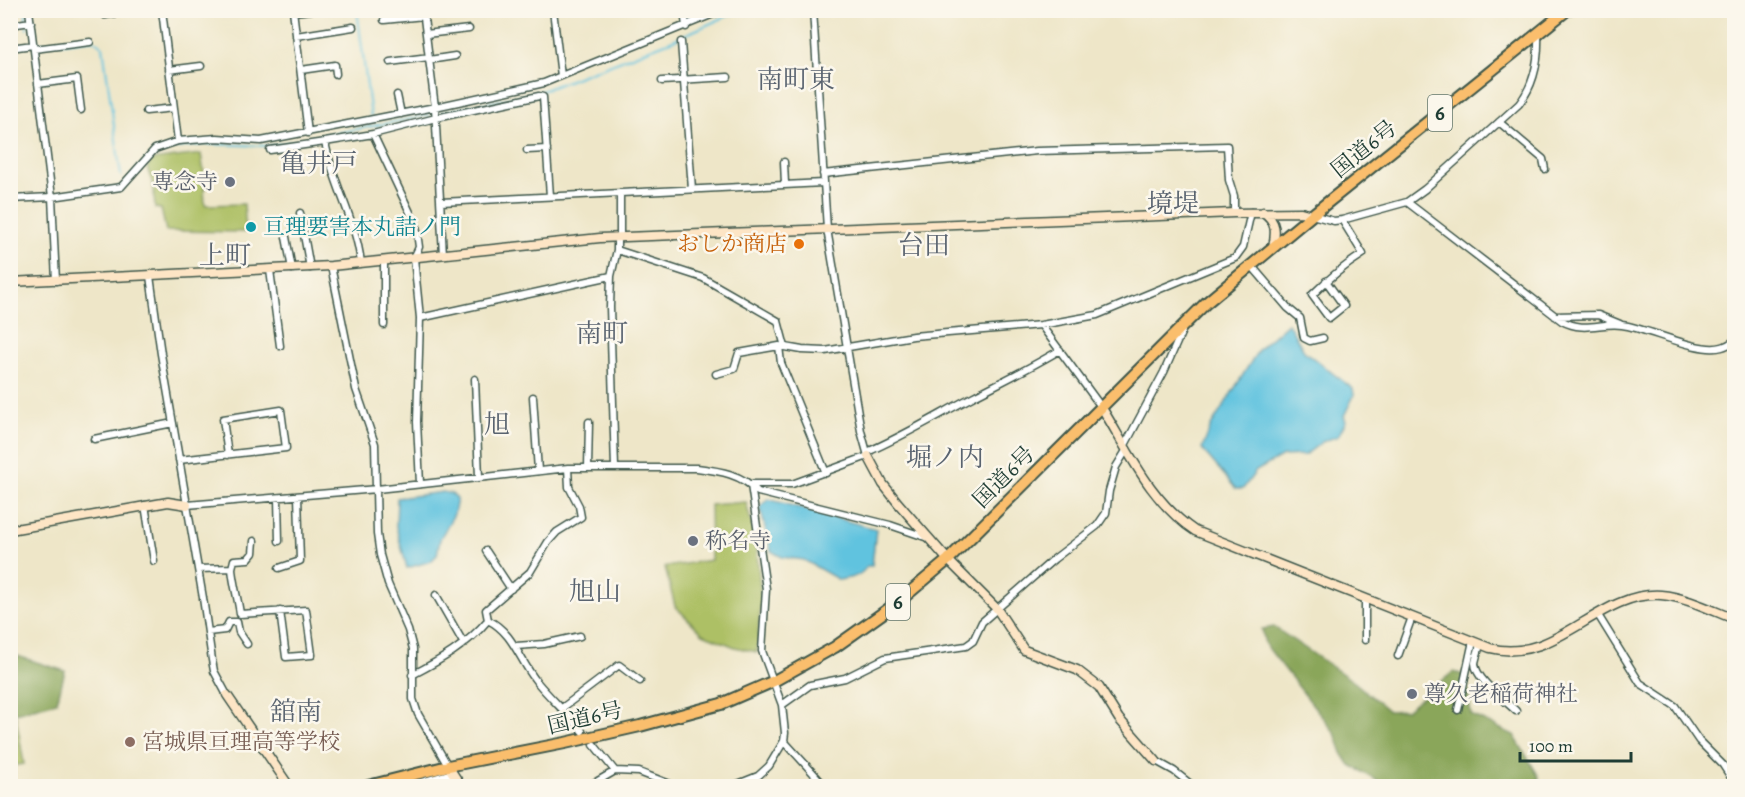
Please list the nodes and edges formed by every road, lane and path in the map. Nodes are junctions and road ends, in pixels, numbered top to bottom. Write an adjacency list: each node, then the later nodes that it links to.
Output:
1 (29, 10): 14 (street)
2 (137, 10): 12 (street)
3 (162, 10): 30 (street)
4 (311, 10): 10 (street)
5 (553, 10): 33 (street)
6 (684, 10): 17 (street)
7 (723, 10): 17 (street)
8 (813, 10): 55 (street)
9 (1567, 10): 20 (highway, 国道6号 / 6)
10 (293, 11): 21 (street)
11 (424, 13): 13 (street); 19 (street)
12 (105, 15)
13 (384, 20)
14 (31, 22): 15 (street); 24 (street)
15 (10, 25)
16 (353, 27): 21 (street)
17 (686, 27): 33 (street)
18 (469, 29): 19 (street)
19 (426, 34): 27 (street)
20 (1538, 34): 45 (street); 69 (highway, 国道6号 / 6)
21 (296, 36): 31 (street)
22 (90, 42): 24 (street)
23 (681, 42): 36 (street)
24 (34, 47): 25 (street); 37 (street)
25 (10, 48)
26 (455, 56): 27 (street)
27 (429, 58): 28 (street); 39 (street)
28 (390, 62)
29 (201, 66): 30 (street)
30 (169, 70): 40 (street)
31 (301, 70): 32 (street); 46 (street)
32 (336, 74)
33 (561, 76): 39 (street)
34 (728, 77): 36 (street)
35 (662, 81): 36 (street)
36 (684, 81): 58 (street)
37 (38, 84): 41 (street); 60 (street)
38 (397, 95): 43 (street)
39 (435, 107): 43 (street); 44 (street)
40 (174, 108): 42 (street); 48 (street)
41 (81, 110)
42 (146, 111)
43 (401, 114): 46 (street)
44 (436, 118): 47 (street); 50 (street); 63 (street)
45 (1499, 122): 54 (street); 64 (street)
46 (308, 133): 48 (street)
47 (373, 134): 49 (street); 77 (street)
48 (178, 141): 60 (street)
49 (325, 142): 51 (street); 79 (street)
50 (547, 149): 52 (street); 61 (street)
51 (270, 150)
52 (527, 150)
53 (784, 162): 57 (street)
54 (1545, 169)
55 (823, 174): 56 (street); 68 (street)
56 (823, 183): 57 (street); 71 (street)
57 (785, 184): 58 (street)
58 (692, 189): 59 (street)
59 (620, 193): 61 (street); 73 (street)
60 (51, 196): 62 (street); 87 (street)
61 (550, 196): 63 (street)
62 (10, 200)
63 (441, 202): 76 (street)
64 (1407, 202): 70 (street); 90 (street)
65 (1251, 212): 66 (street); 68 (street); 94 (street)
66 (1263, 212): 69 (street); 74 (street)
67 (300, 213): 82 (street)
68 (1234, 213): 71 (street)
69 (1312, 215): 70 (street); 74 (highway, 国道6号 / 6)
70 (1342, 220): 88 (street)
71 (827, 229): 73 (street); 100 (street)
72 (286, 237): 83 (street)
73 (619, 237): 75 (street); 76 (street)
74 (1273, 247): 81 (highway, 国道6号 / 6)
75 (617, 250): 86 (street); 99 (street)
76 (443, 255): 77 (street)
77 (414, 258): 78 (street); 91 (street)
78 (384, 261): 79 (street); 93 (street)
79 (361, 263): 80 (street)
80 (331, 266): 82 (street); 121 (street)
81 (1251, 266): 95 (highway, 国道6号 / 6); 96 (street)
82 (310, 268): 83 (street)
83 (292, 269): 84 (street)
84 (270, 270): 85 (street); 98 (street)
85 (150, 276): 87 (street); 107 (street)
86 (611, 276): 91 (street); 115 (street)
87 (56, 281): 89 (street)
88 (1326, 281): 88 (street)
89 (10, 282)
90 (1555, 316): 92 (street); 92 (street)
91 (420, 318): 119 (street)
92 (1621, 324): 97 (street)
93 (384, 325)
94 (1041, 325): 100 (street); 101 (street)
95 (1184, 325): 105 (highway, 国道6号 / 6); 109 (street)
96 (1323, 338)
97 (1734, 341)
98 (280, 346)
99 (782, 346): 100 (street); 102 (street); 117 (street)
100 (848, 348): 110 (street)
101 (1060, 350): 105 (street); 110 (street)
102 (716, 374)
103 (475, 378): 118 (street)
104 (533, 397): 116 (street)
105 (1102, 408): 109 (street); 131 (highway, 国道6号 / 6)
106 (589, 422): 114 (street)
107 (173, 423): 108 (street); 112 (street)
108 (94, 439)
109 (1126, 447): 138 (street); 139 (street)
110 (867, 454): 117 (street); 127 (street)
111 (228, 455): 111 (street); 112 (street)
112 (179, 460): 125 (street)
113 (568, 468): 114 (street); 116 (street); 136 (street)
114 (588, 468): 115 (street)
115 (615, 468): 120 (street)
116 (538, 471): 118 (street)
117 (826, 473): 120 (street)
118 (480, 477): 119 (street)
119 (420, 484): 121 (street)
120 (751, 484): 127 (street); 155 (street)
121 (377, 489): 122 (street); 153 (street)
122 (298, 496): 123 (street); 134 (street)
123 (278, 498): 125 (street); 129 (street)
124 (145, 505): 125 (street); 126 (street); 132 (street)
125 (187, 505): 135 (street)
126 (10, 530)
127 (931, 539): 131 (street)
128 (254, 541): 133 (street)
129 (279, 541)
130 (486, 551): 136 (street)
131 (948, 560): 139 (street); 155 (highway, 国道6号 / 6)
132 (154, 561)
133 (232, 568): 135 (street); 140 (street)
134 (279, 568)
135 (198, 569): 145 (street)
136 (512, 589): 144 (street)
137 (436, 595): 150 (street)
138 (1365, 599): 142 (street); 147 (street)
139 (997, 609): 157 (street); 166 (street)
140 (280, 611): 140 (street)
141 (1598, 615): 143 (street); 148 (street); 169 (street)
142 (1412, 617): 148 (street); 152 (street)
143 (1734, 617)
144 (488, 620): 150 (street); 151 (street)
145 (208, 632): 149 (street); 156 (street)
146 (580, 636): 151 (street)
147 (1365, 640)
148 (1477, 642): 159 (street); 160 (street)
149 (246, 644)
150 (464, 644): 153 (street)
151 (516, 646): 158 (street)
152 (1398, 656)
153 (412, 675): 167 (street)
154 (640, 681): 158 (street)
155 (774, 681): 157 (street); 167 (highway, 国道6号 / 6)
156 (227, 695): 170 (street)
157 (782, 705): 164 (street)
158 (562, 708): 163 (street)
159 (1458, 710)
160 (1516, 711)
161 (1734, 712): 162 (street)
162 (1734, 722)
163 (582, 731)
164 (784, 741): 176 (street); 177 (street)
165 (594, 745): 168 (street)
166 (1156, 761): 178 (street)
167 (450, 769): 171 (highway, 国道6号 / 6); 172 (street); 173 (street)
168 (615, 771): 174 (street); 175 (street)
169 (1734, 782)
170 (289, 786)
171 (368, 786)
172 (408, 786)
173 (461, 786)
174 (589, 786)
175 (675, 786)
176 (733, 786)
177 (825, 786)
178 (1193, 786)

